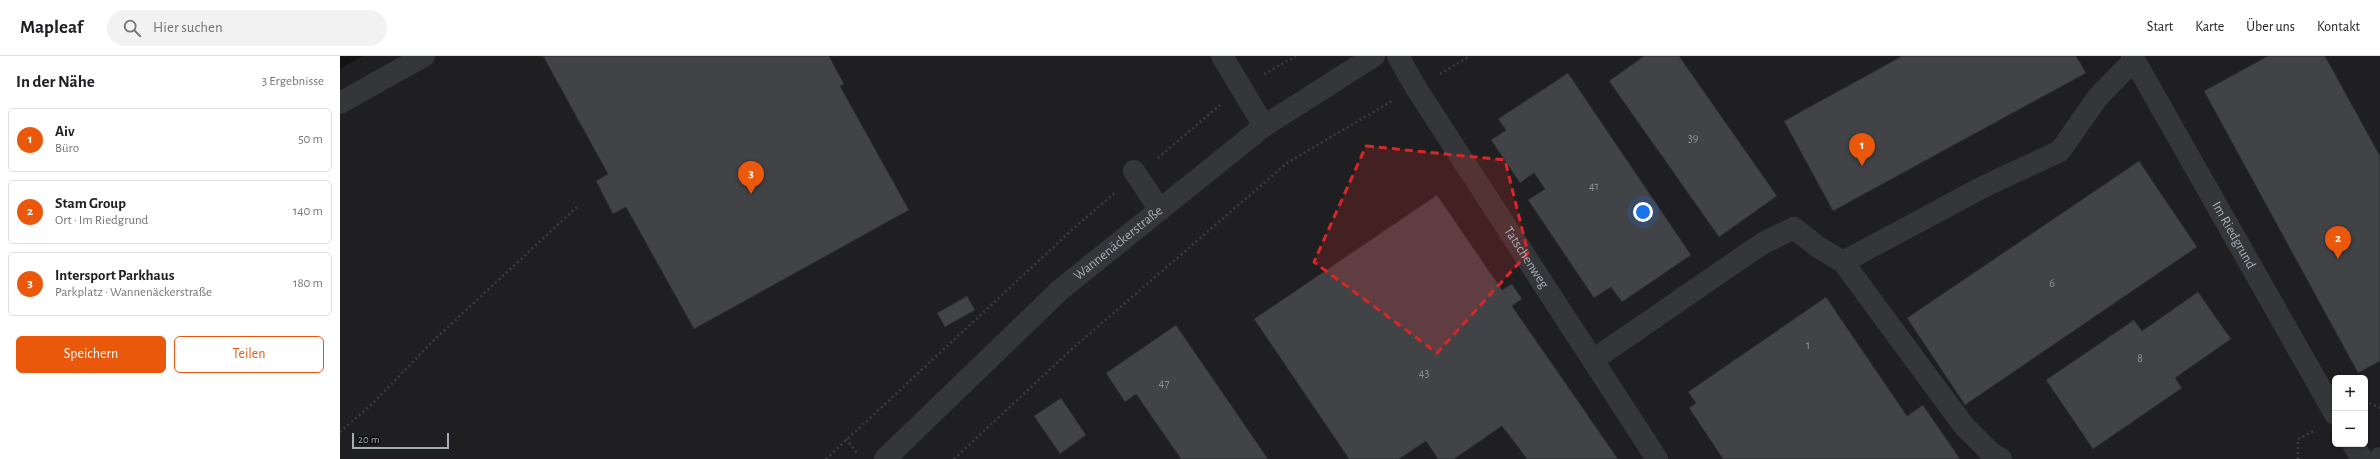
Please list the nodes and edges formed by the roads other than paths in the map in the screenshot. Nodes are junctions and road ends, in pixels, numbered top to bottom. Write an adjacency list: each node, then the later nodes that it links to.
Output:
1 (424, 56): 6 (street)
2 (1222, 56): 7 (street)
3 (1374, 56): 7 (street, Wannenäckerstraße)
4 (1398, 56): 11 (street, Tatschenweg)
5 (2133, 58): 10 (street); 12 (street, Im Riedgrund)
6 (340, 103)
7 (1264, 126): 9 (street, Wannenäckerstraße)
8 (1136, 173): 9 (street)
9 (1160, 210): 14 (street, Wannenäckerstraße)
10 (1843, 262): 11 (street); 16 (street)
11 (1593, 360): 15 (street, Tatschenweg)
12 (2333, 411)
13 (2355, 447): 17 (street)
14 (885, 459)
15 (1657, 459)
16 (2001, 459)
17 (2362, 459)

